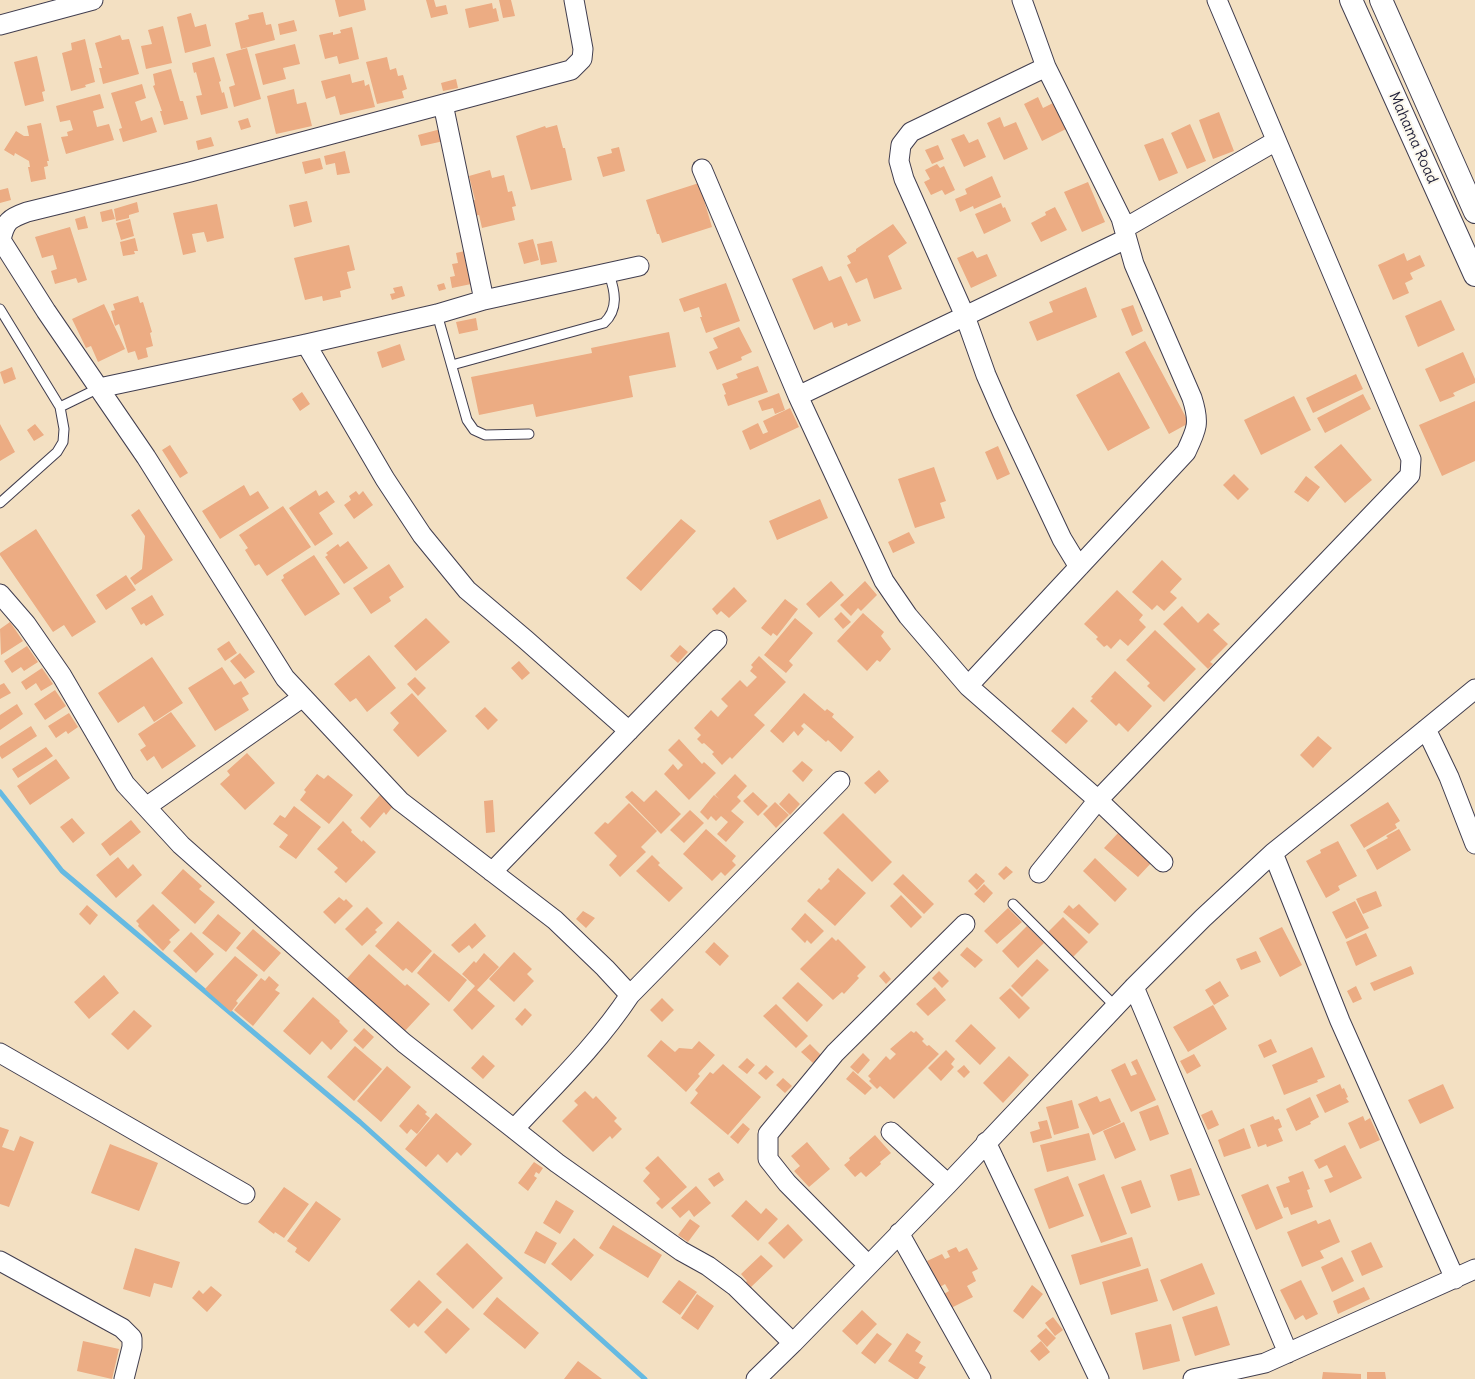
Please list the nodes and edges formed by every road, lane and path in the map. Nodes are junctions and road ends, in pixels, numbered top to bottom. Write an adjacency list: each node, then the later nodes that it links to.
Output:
1 (93, 0): 7 (street)
2 (574, 0): 9 (street)
3 (1022, 0): 8 (street)
4 (1217, 0): 10 (street)
5 (1351, 0): 16 (street, Mahama Road)
6 (1381, 0): 12 (street, Mahama Road)
7 (0, 25)
8 (1046, 67): 13 (street); 20 (street)
9 (443, 104): 17 (street); 23 (street)
10 (1276, 141): 13 (street); 37 (street)
11 (702, 169): 24 (street)
12 (1475, 212)
13 (1126, 233): 20 (street); 28 (street)
14 (640, 266): 15 (street)
15 (609, 274): 17 (street); 22 (lane)
16 (1475, 275)
17 (484, 300): 19 (street)
18 (0, 309): 25 (lane)
19 (437, 314): 21 (street); 22 (lane)
20 (966, 316): 24 (street); 28 (street)
21 (306, 344): 23 (street); 35 (street)
22 (452, 365): 26 (lane)
23 (98, 388): 25 (lane); 33 (street)
24 (798, 396): 31 (street)
25 (60, 407): 27 (lane)
26 (529, 434)
27 (0, 503)
28 (1079, 567): 31 (street)
29 (0, 594): 38 (street)
30 (717, 640): 35 (street)
31 (968, 686): 37 (street)
32 (1475, 690): 34 (street)
33 (303, 697): 38 (street); 42 (street)
34 (1426, 729): 39 (street); 40 (street)
35 (628, 731): 42 (street)
36 (840, 781): 47 (street)
37 (1098, 800): 41 (street); 43 (street)
38 (146, 807): 50 (street)
39 (1475, 844)
40 (1274, 853): 46 (street); 59 (street)
41 (1163, 862)
42 (492, 872): 47 (street)
43 (1039, 873)
44 (1013, 904): 48 (lane)
45 (966, 924): 57 (street)
46 (1134, 987): 48 (street); 61 (street)
47 (630, 995): 50 (street)
48 (1115, 1006): 52 (street)
49 (0, 1053): 54 (street)
50 (514, 1129): 60 (street)
51 (892, 1132): 53 (street)
52 (986, 1142): 53 (street); 65 (street)
53 (948, 1184): 55 (street)
54 (245, 1194)
55 (899, 1233): 57 (street); 64 (street)
56 (0, 1261): 62 (street)
57 (868, 1265): 60 (street)
58 (1475, 1269): 59 (street)
59 (1455, 1279): 61 (street)
60 (793, 1343): 63 (street)
61 (1288, 1353): 66 (street)
62 (124, 1379)
63 (756, 1379)
64 (981, 1379)
65 (1099, 1379)
66 (1193, 1379)

